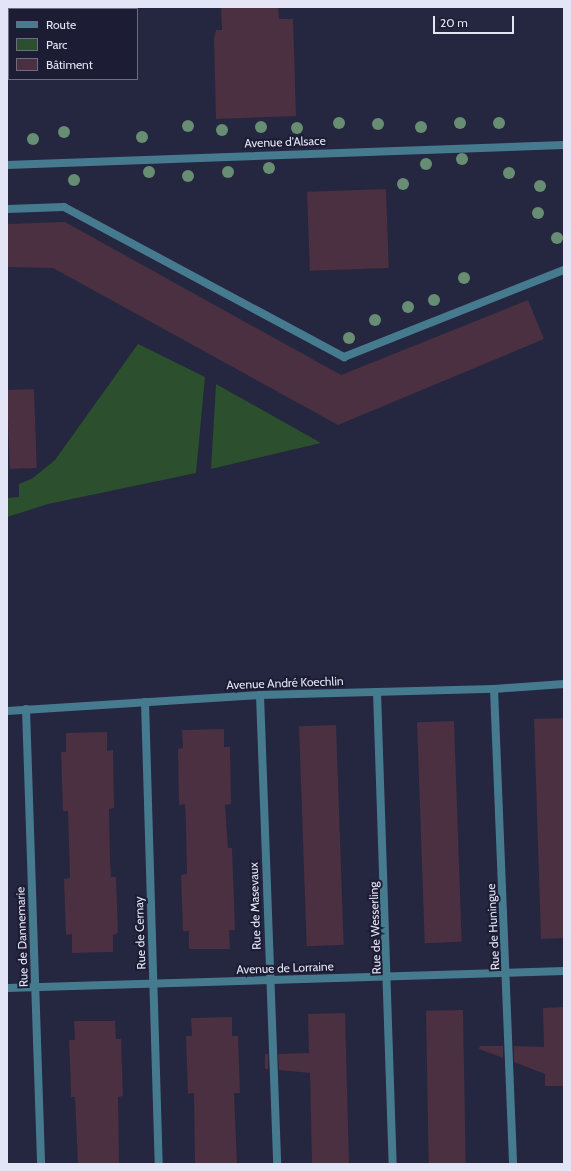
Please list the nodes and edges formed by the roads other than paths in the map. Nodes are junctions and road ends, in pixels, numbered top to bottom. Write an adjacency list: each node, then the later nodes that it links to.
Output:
1 (564, 145): 2 (street, Avenue d'Alsace)
2 (7, 165)
3 (7, 209): 4 (street)
4 (564, 270)
5 (564, 684): 6 (street, Avenue André Koechlin)
6 (494, 689): 7 (street, Avenue André Koechlin); 13 (street, Rue de Huningue)
7 (376, 692): 8 (street, Avenue André Koechlin); 14 (street, Rue de Wesserling)
8 (260, 696): 9 (street, Avenue André Koechlin); 15 (street, Rue de Masevaux)
9 (145, 702): 10 (street, Avenue André Koechlin); 16 (street, Rue de Cernay)
10 (26, 709): 11 (street, Avenue André Koechlin); 18 (street, Rue de Dannemarie)
11 (7, 711)
12 (564, 971): 13 (street, Avenue de Lorraine)
13 (507, 973): 14 (street, Avenue de Lorraine); 23 (street, Rue de Huningue)
14 (389, 976): 15 (street, Avenue de Lorraine); 22 (street, Rue de Wesserling)
15 (270, 980): 16 (street, Avenue de Lorraine); 21 (street, Rue de Masevaux)
16 (153, 984): 18 (street, Avenue de Lorraine); 20 (street, Rue de Cernay)
17 (7, 988): 18 (street, Avenue de Lorraine)
18 (36, 988): 19 (street, Rue de Dannemarie)
19 (41, 1164)
20 (159, 1164)
21 (277, 1164)
22 (394, 1164)
23 (513, 1164)

